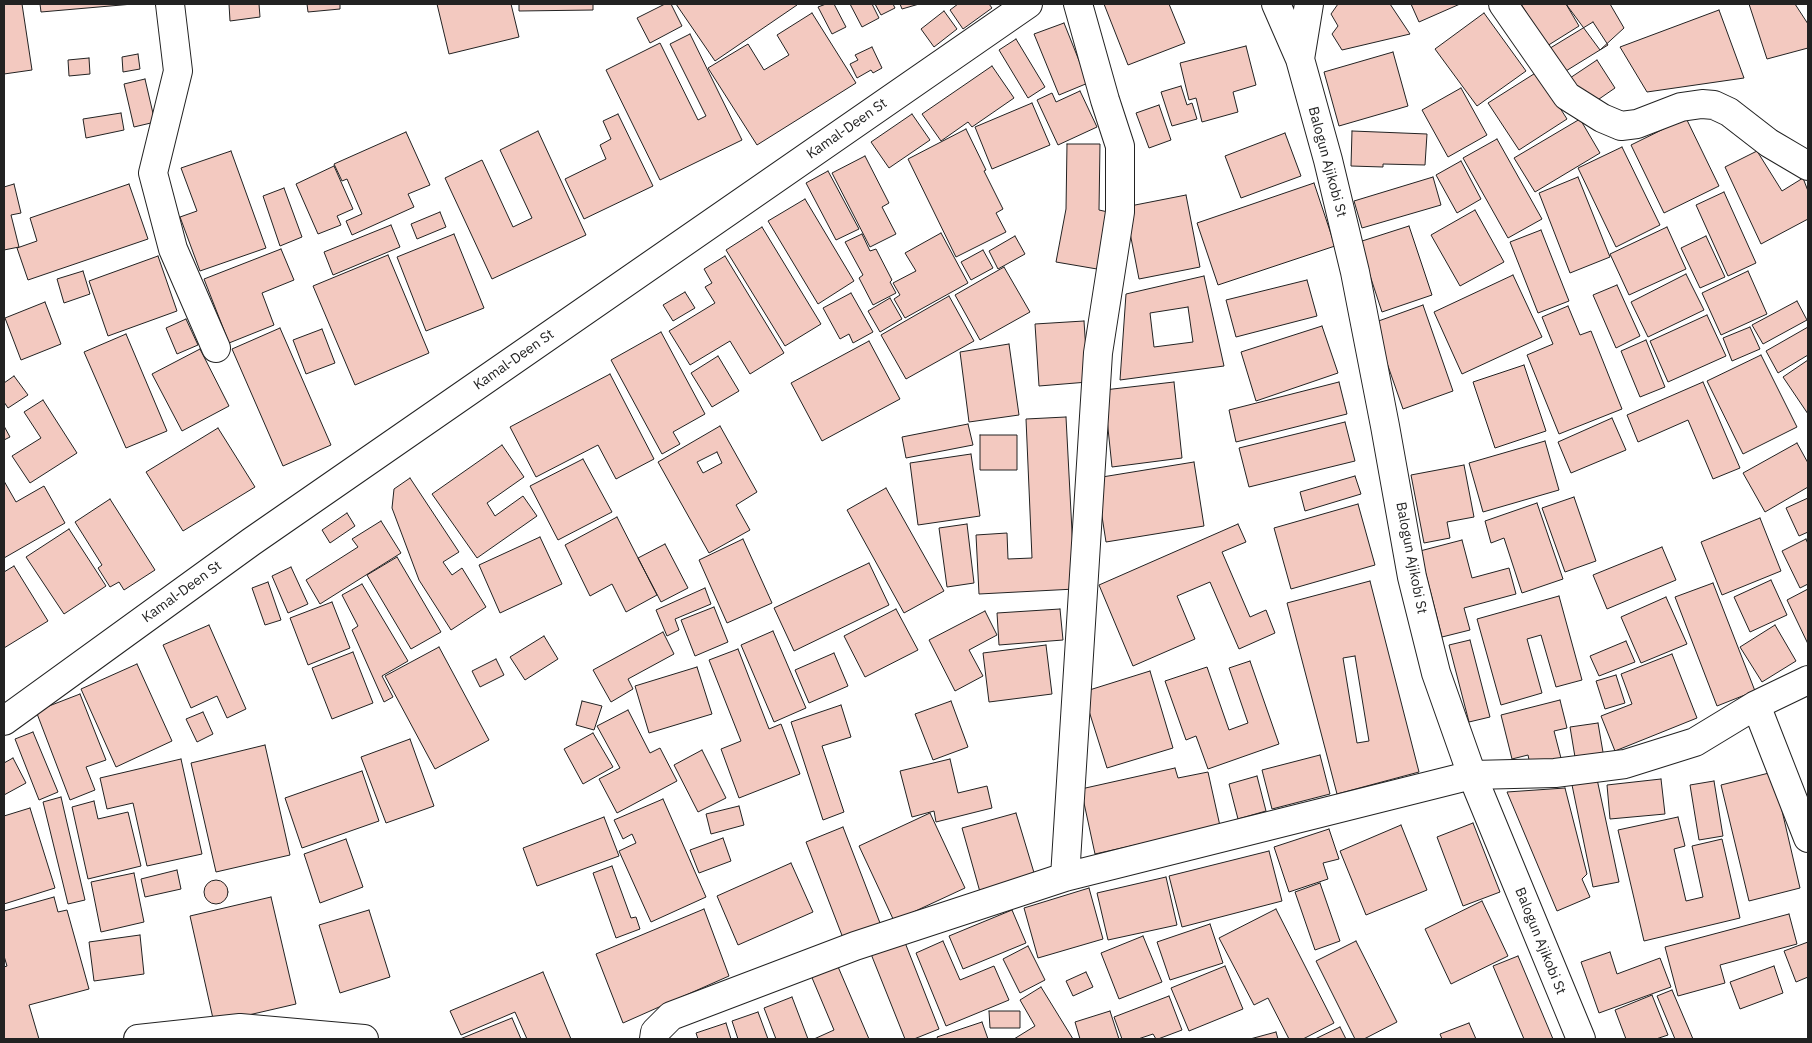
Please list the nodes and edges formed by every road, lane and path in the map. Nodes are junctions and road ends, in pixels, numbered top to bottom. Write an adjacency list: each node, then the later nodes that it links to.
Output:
1 (170, 4): 9 (street)
2 (1028, 4): 12 (street, Kamal-Deen St)
3 (1078, 4): 15 (street)
4 (1276, 4): 7 (street, Balogun Ajikobi St)
5 (1309, 4): 7 (street)
6 (1503, 4): 8 (street)
7 (1300, 59): 13 (street, Balogun Ajikobi St)
8 (1808, 166)
9 (216, 348)
10 (1808, 680): 11 (street)
11 (1756, 705): 13 (street); 14 (street)
12 (4, 721)
13 (1472, 775): 15 (street); 19 (street, Balogun Ajikobi St)
14 (1808, 838)
15 (1065, 877): 18 (street)
16 (138, 1039): 17 (street)
17 (364, 1039)
18 (654, 1039)
19 (1581, 1039)

